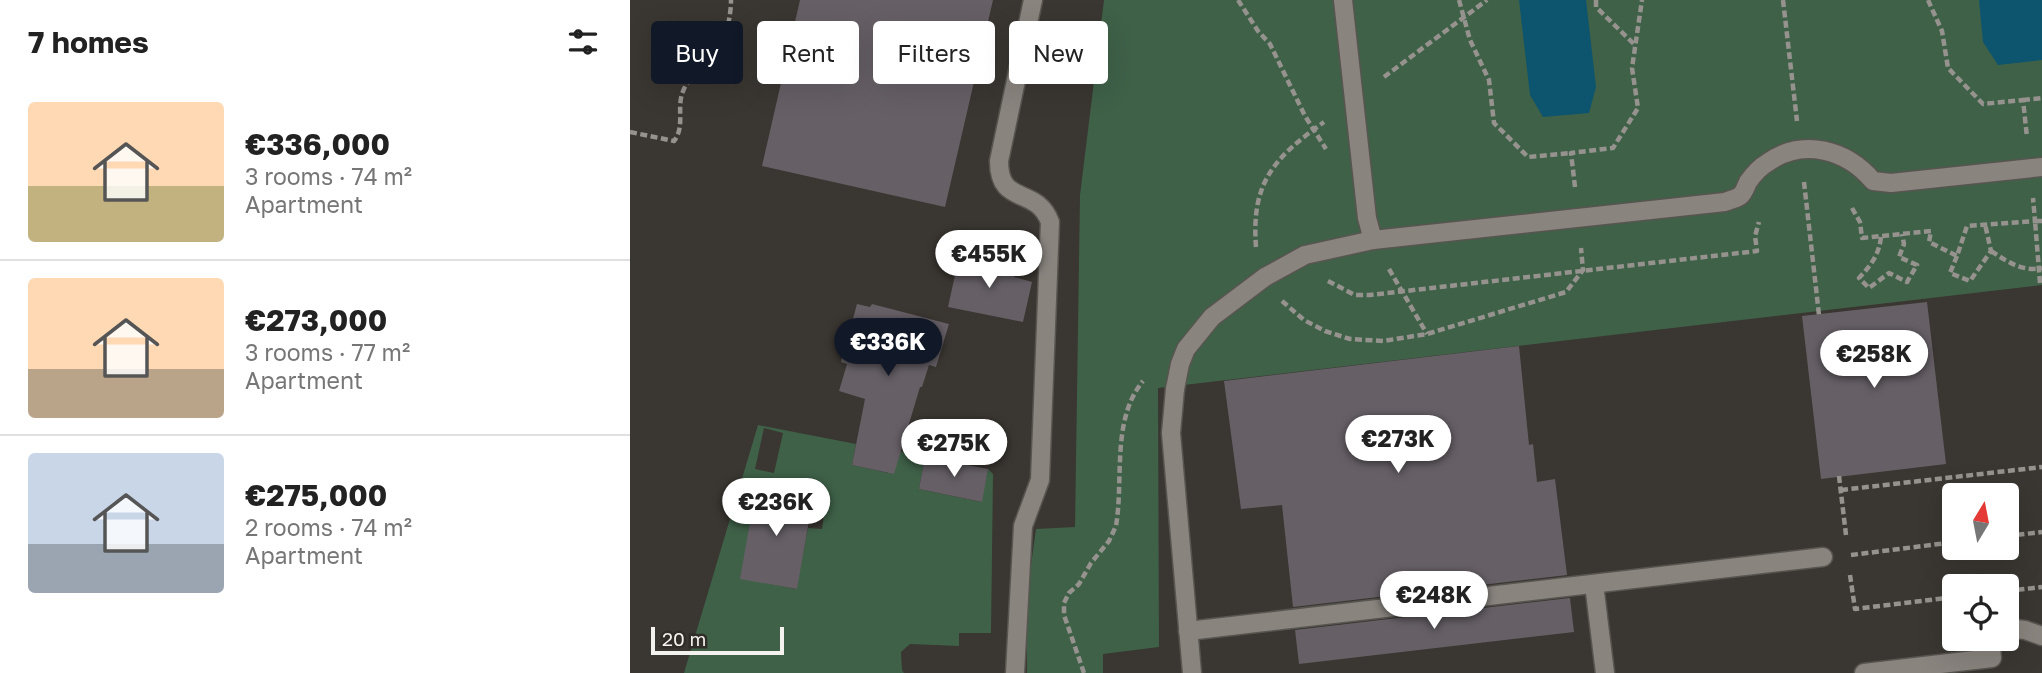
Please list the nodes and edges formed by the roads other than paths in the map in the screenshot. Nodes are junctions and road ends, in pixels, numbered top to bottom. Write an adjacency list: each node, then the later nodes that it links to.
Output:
1 (1033, 0): 11 (street)
2 (1343, 0): 4 (street)
3 (2036, 167): 4 (street)
4 (1373, 240): 8 (street)
5 (1823, 557): 6 (street)
6 (1594, 584): 8 (street); 13 (street)
7 (2019, 629): 9 (street)
8 (1188, 631): 12 (street)
9 (2042, 636)
10 (1991, 651): 14 (street)
11 (1016, 673)
12 (1192, 673)
13 (1605, 673)
14 (1864, 673)

